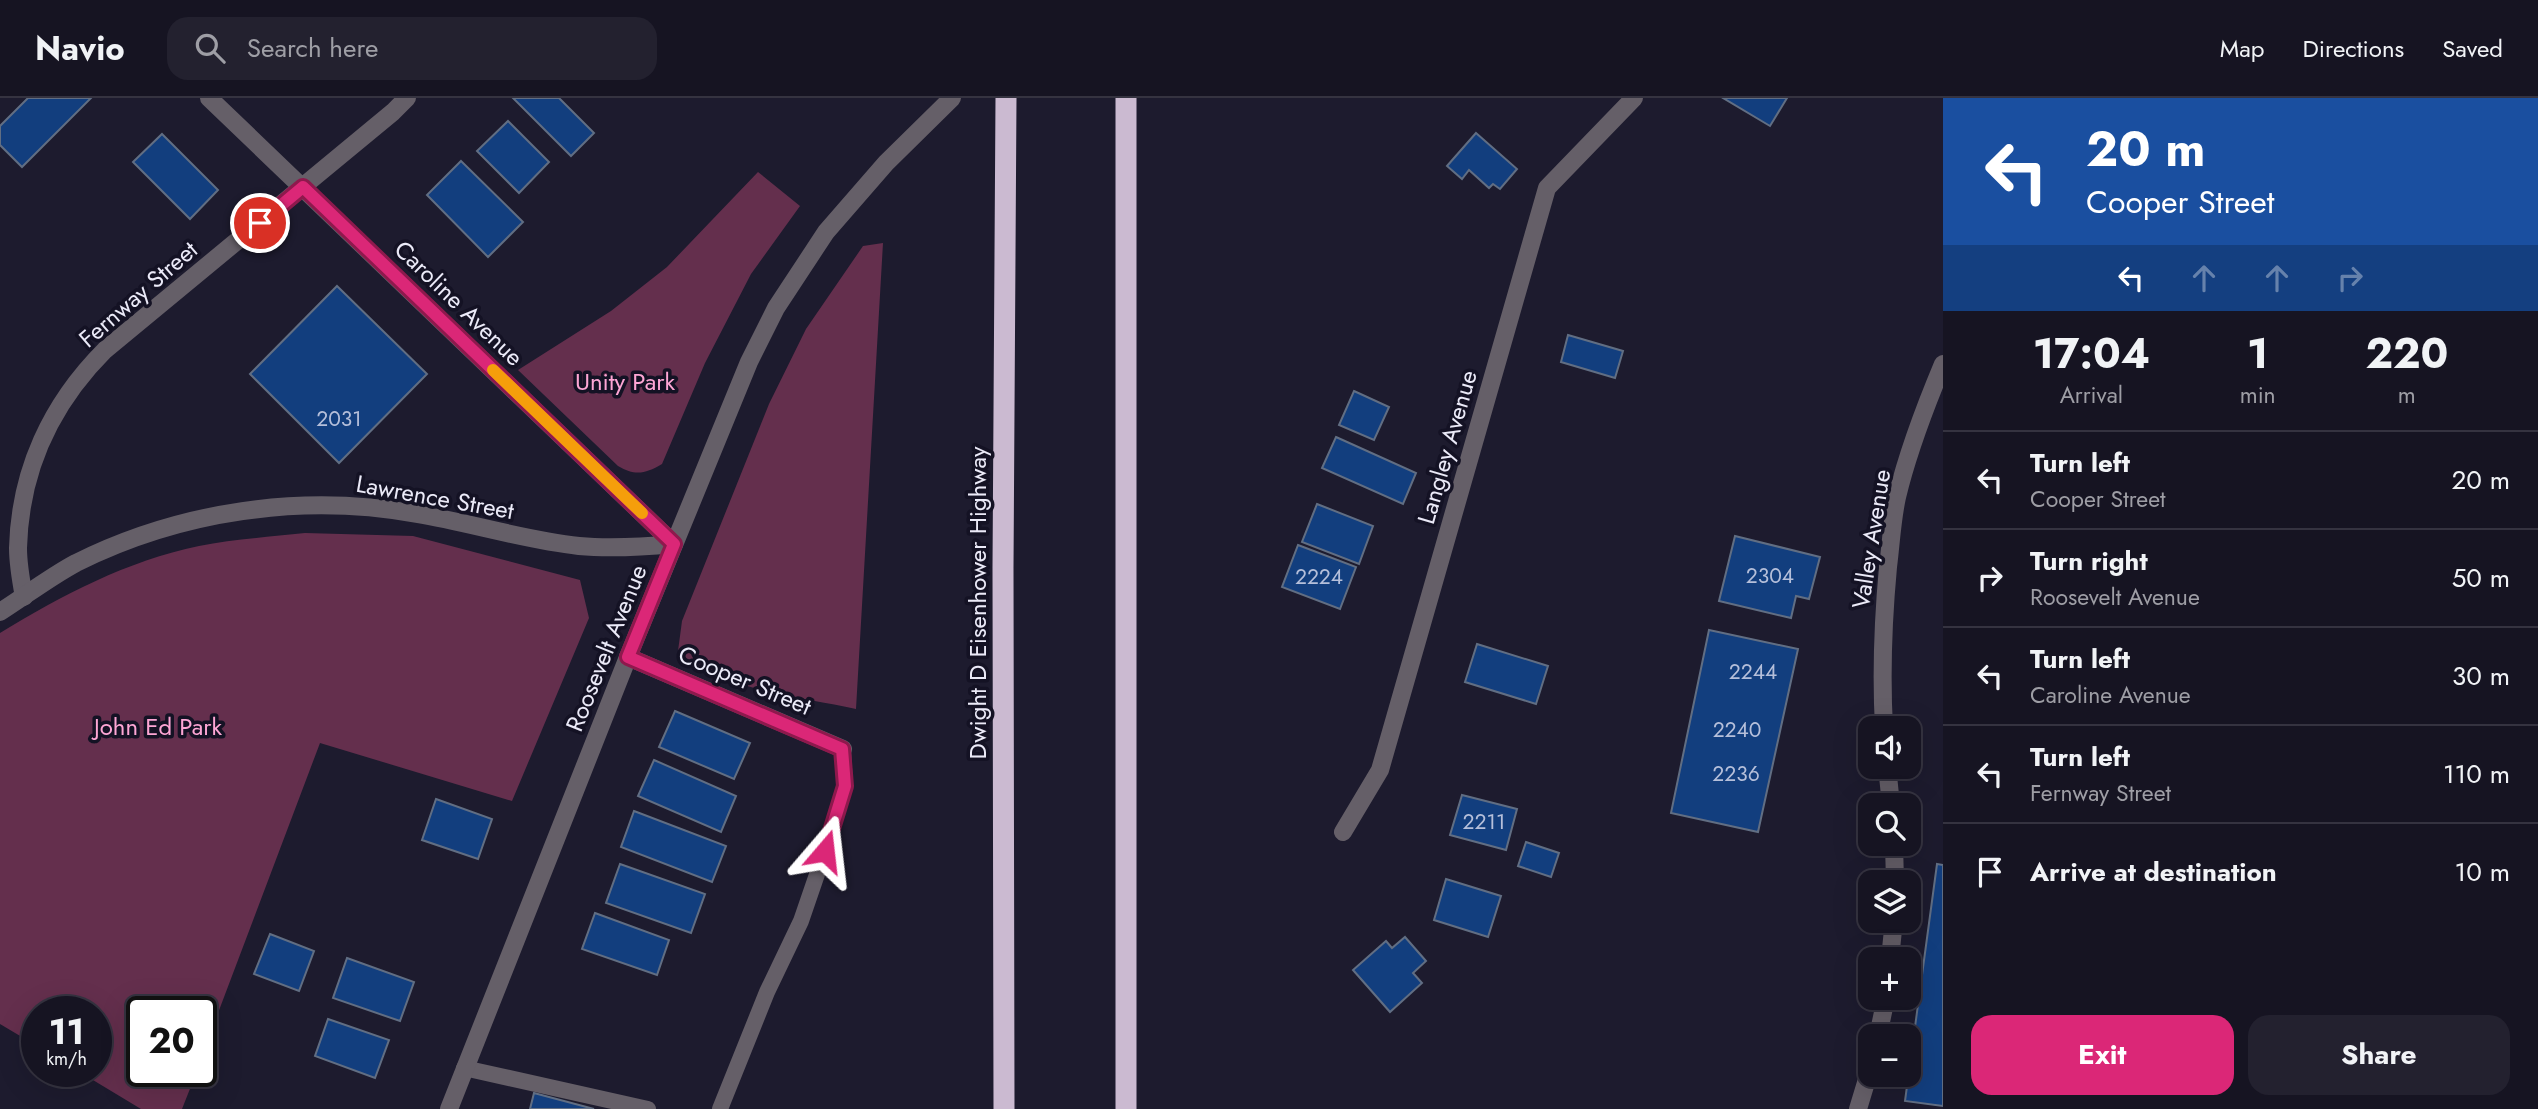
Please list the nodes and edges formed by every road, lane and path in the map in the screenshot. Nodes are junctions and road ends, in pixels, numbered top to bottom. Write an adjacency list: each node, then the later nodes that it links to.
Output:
1 (209, 98): 7 (street, Caroline Avenue)
2 (407, 98): 7 (street, Fernway Street)
3 (952, 98): 9 (street, Roosevelt Avenue)
4 (1006, 98): 21 (highway, Dwight D Eisenhower Highway)
5 (1634, 98): 15 (street, Langley Avenue)
6 (1126, 106): 22 (highway)
7 (303, 187): 9 (street, Caroline Avenue); 10 (street, Fernway Street)
8 (1943, 365): 13 (street, Valley Avenue)
9 (674, 544): 10 (street, Lawrence Street); 12 (street, Roosevelt Avenue)
10 (24, 597): 11 (street, Lawrence Street)
11 (0, 612)
12 (628, 657): 14 (street, Cooper Street); 16 (street, Roosevelt Avenue)
13 (1883, 716)
14 (842, 749): 20 (lane)
15 (1343, 832)
16 (464, 1069): 18 (street, Roosevelt Avenue); 19 (lane)
17 (1865, 1087): 23 (street)
18 (449, 1109)
19 (648, 1109)
20 (720, 1109)
21 (1004, 1109)
22 (1126, 1109)
23 (1858, 1109)

